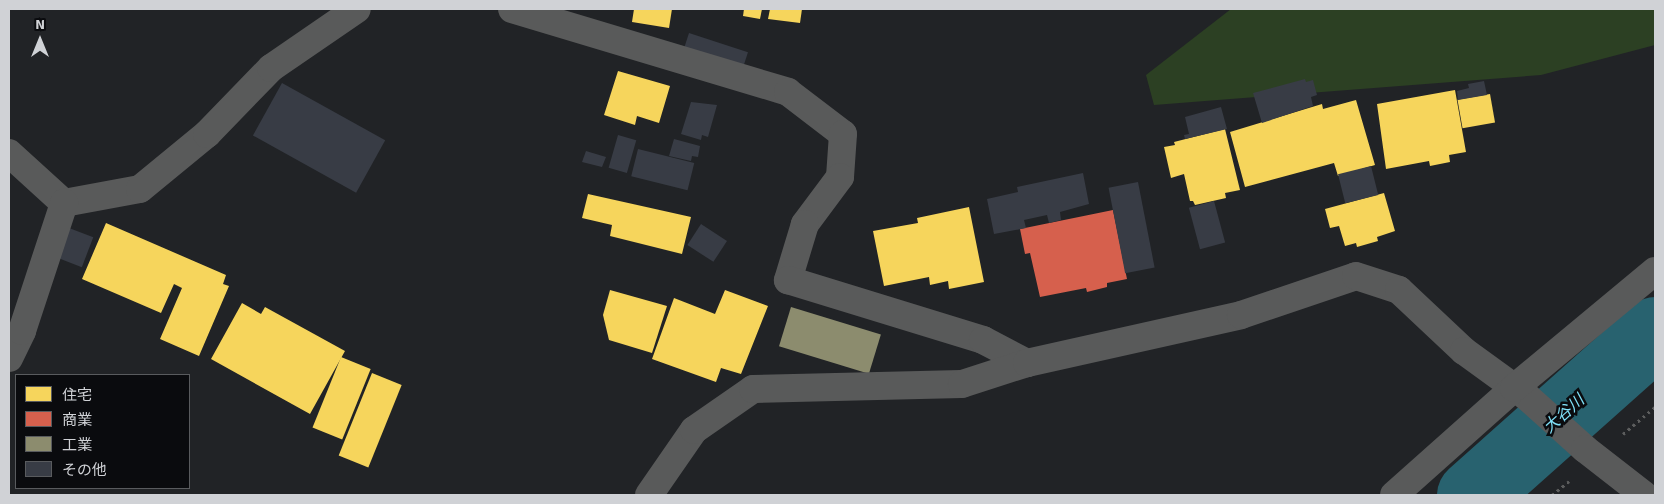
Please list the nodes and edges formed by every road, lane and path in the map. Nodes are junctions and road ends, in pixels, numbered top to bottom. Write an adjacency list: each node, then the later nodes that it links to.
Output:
1 (356, 9): 4 (street)
2 (512, 9): 7 (street)
3 (9, 152): 4 (street)
4 (64, 203): 6 (street)
5 (1655, 271): 8 (street)
6 (9, 358)
7 (1027, 363): 8 (street); 11 (street)
8 (1520, 392): 10 (street); 12 (street)
9 (1655, 407): 10 (path)
10 (1590, 453): 13 (street)
11 (649, 495)
12 (1394, 495)
13 (1644, 495)

